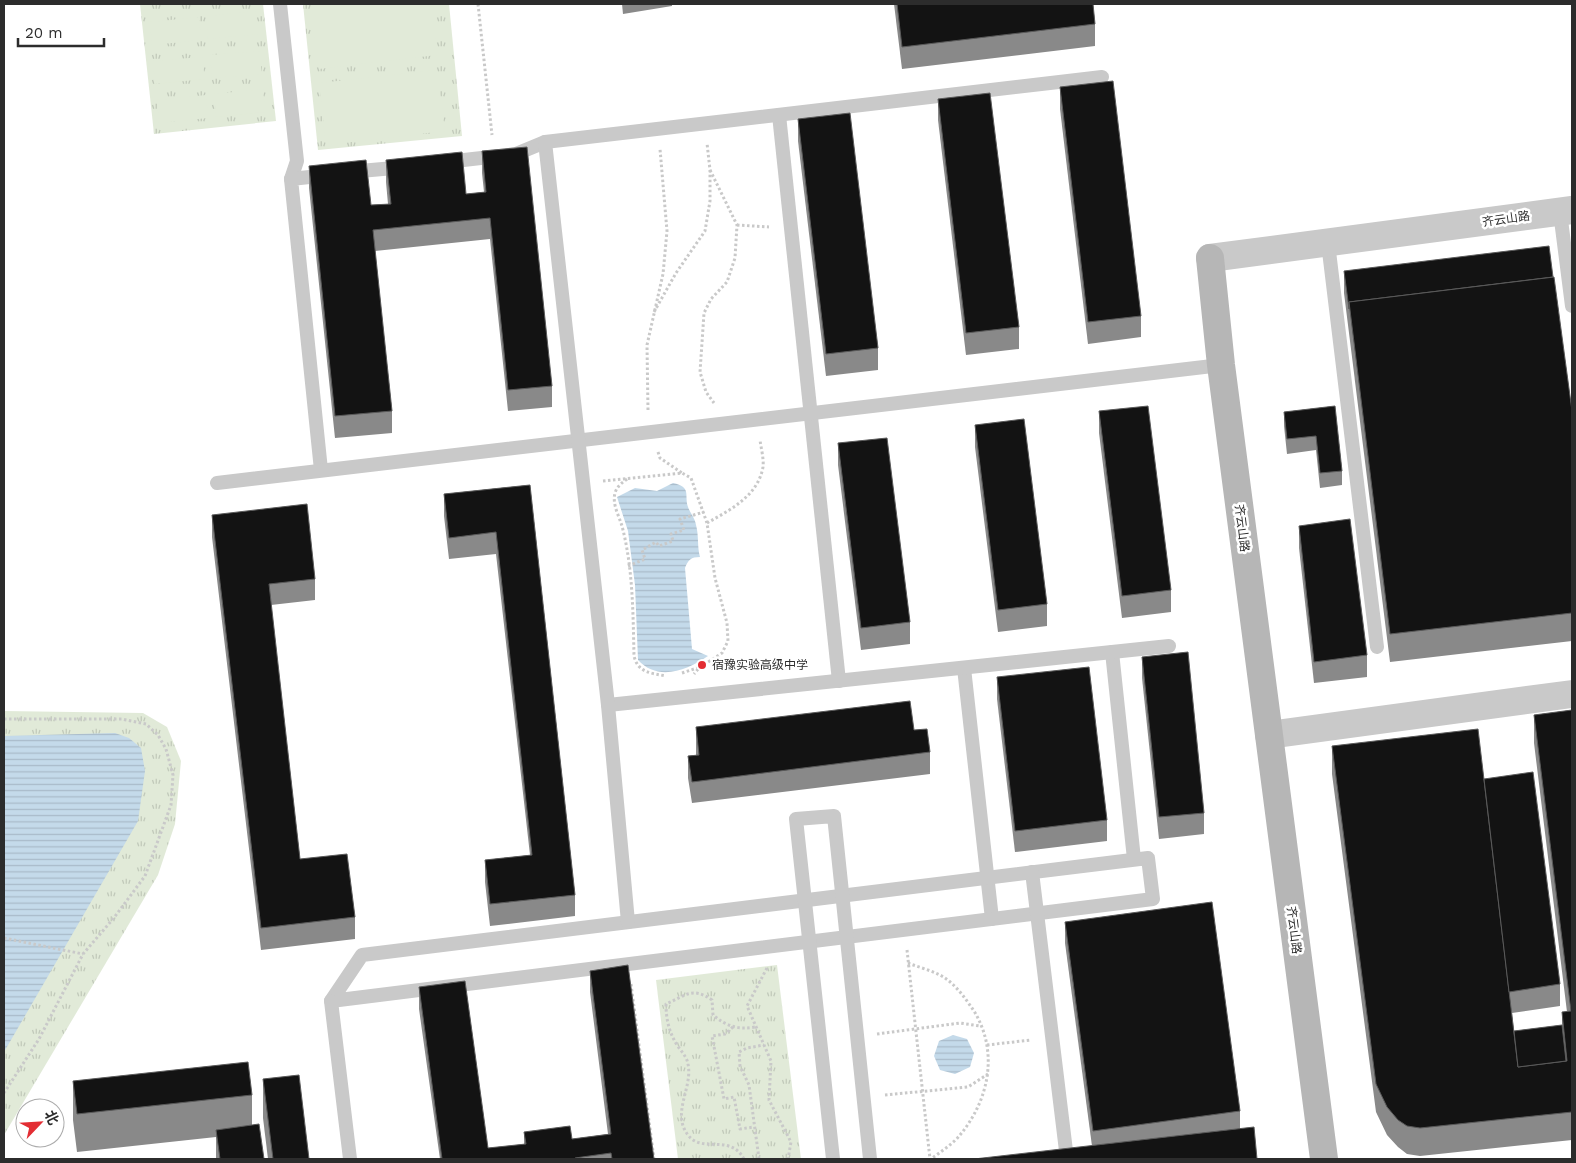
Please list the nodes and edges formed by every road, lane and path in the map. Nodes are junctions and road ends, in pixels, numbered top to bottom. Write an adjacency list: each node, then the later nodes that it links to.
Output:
1 (280, 4): 12 (lane)
2 (478, 4): 8 (path)
3 (1102, 77): 4 (lane)
4 (779, 114): 5 (lane); 15 (lane)
5 (704, 123): 6 (lane); 11 (path)
6 (659, 128): 7 (lane); 18 (path)
7 (545, 142): 8 (lane); 24 (lane)
8 (495, 157): 9 (lane)
9 (436, 163)
10 (417, 165): 12 (lane)
11 (710, 170): 14 (path); 18 (path)
12 (290, 178): 25 (lane)
13 (1566, 211): 16 (street, 齐云山路); 17 (lane)
14 (737, 225): 15 (path); 22 (path)
15 (791, 228): 20 (lane)
16 (1328, 243): 19 (street, 齐云山路); 34 (lane)
17 (1572, 306)
18 (652, 316): 23 (path)
19 (1221, 365): 20 (lane); 43 (street, 齐云山路)
20 (810, 413): 21 (lane); 38 (lane)
21 (758, 419): 22 (lane); 31 (path)
22 (727, 423): 23 (lane)
23 (648, 432): 24 (lane); 26 (path)
24 (578, 440): 25 (lane); 29 (lane)
25 (321, 470): 28 (lane)
26 (682, 473): 27 (path); 30 (path)
27 (628, 478): 29 (path); 32 (path)
28 (217, 482)
29 (583, 484): 41 (lane)
30 (704, 512): 31 (path); 32 (path)
31 (707, 523): 36 (path)
32 (628, 566): 36 (path)
33 (1169, 646): 35 (lane)
34 (1377, 647)
35 (1112, 652): 37 (lane); 44 (lane)
36 (699, 668): 40 (path)
37 (964, 668): 38 (lane); 46 (lane)
38 (839, 681): 40 (lane)
39 (1572, 694): 43 (street)
40 (686, 697): 41 (lane)
41 (608, 706): 51 (lane)
42 (4, 719): 57 (path)
43 (1269, 735): 83 (street, 齐云山路)
44 (1134, 859): 45 (lane); 49 (lane)
45 (1032, 872): 46 (lane); 49 (lane)
46 (988, 878): 47 (lane); 50 (lane)
47 (842, 896): 48 (lane); 48 (lane); 53 (lane)
48 (805, 900): 51 (lane); 55 (lane)
49 (1038, 914): 50 (lane); 66 (lane)
50 (992, 919): 52 (lane)
51 (628, 922): 60 (lane)
52 (905, 930): 53 (lane); 59 (path)
53 (847, 937): 55 (lane); 65 (lane)
54 (4, 938): 57 (path)
55 (809, 942): 56 (lane); 79 (lane)
56 (773, 946): 58 (lane); 63 (path)
57 (83, 954): 71 (path)
58 (628, 963): 60 (lane); 75 (path)
59 (908, 963): 61 (path); 64 (path)
60 (331, 1001): 74 (lane)
61 (980, 1026): 64 (path); 68 (path)
62 (733, 1027): 63 (path); 73 (path); 76 (path)
63 (755, 1027): 67 (path)
64 (916, 1029): 65 (path); 70 (path)
65 (857, 1037): 72 (lane)
66 (1052, 1037): 68 (path); 82 (lane)
67 (764, 1045): 73 (path); 78 (path)
68 (987, 1045): 69 (path)
69 (988, 1074): 70 (path); 81 (path)
70 (922, 1091): 72 (path); 81 (path)
71 (4, 1093)
72 (864, 1098): 80 (lane)
73 (754, 1127): 77 (path)
74 (350, 1159)
75 (654, 1159)
76 (744, 1159)
77 (759, 1159)
78 (788, 1159)
79 (832, 1159)
80 (870, 1159)
81 (930, 1159)
82 (1067, 1159)
83 (1324, 1159)

